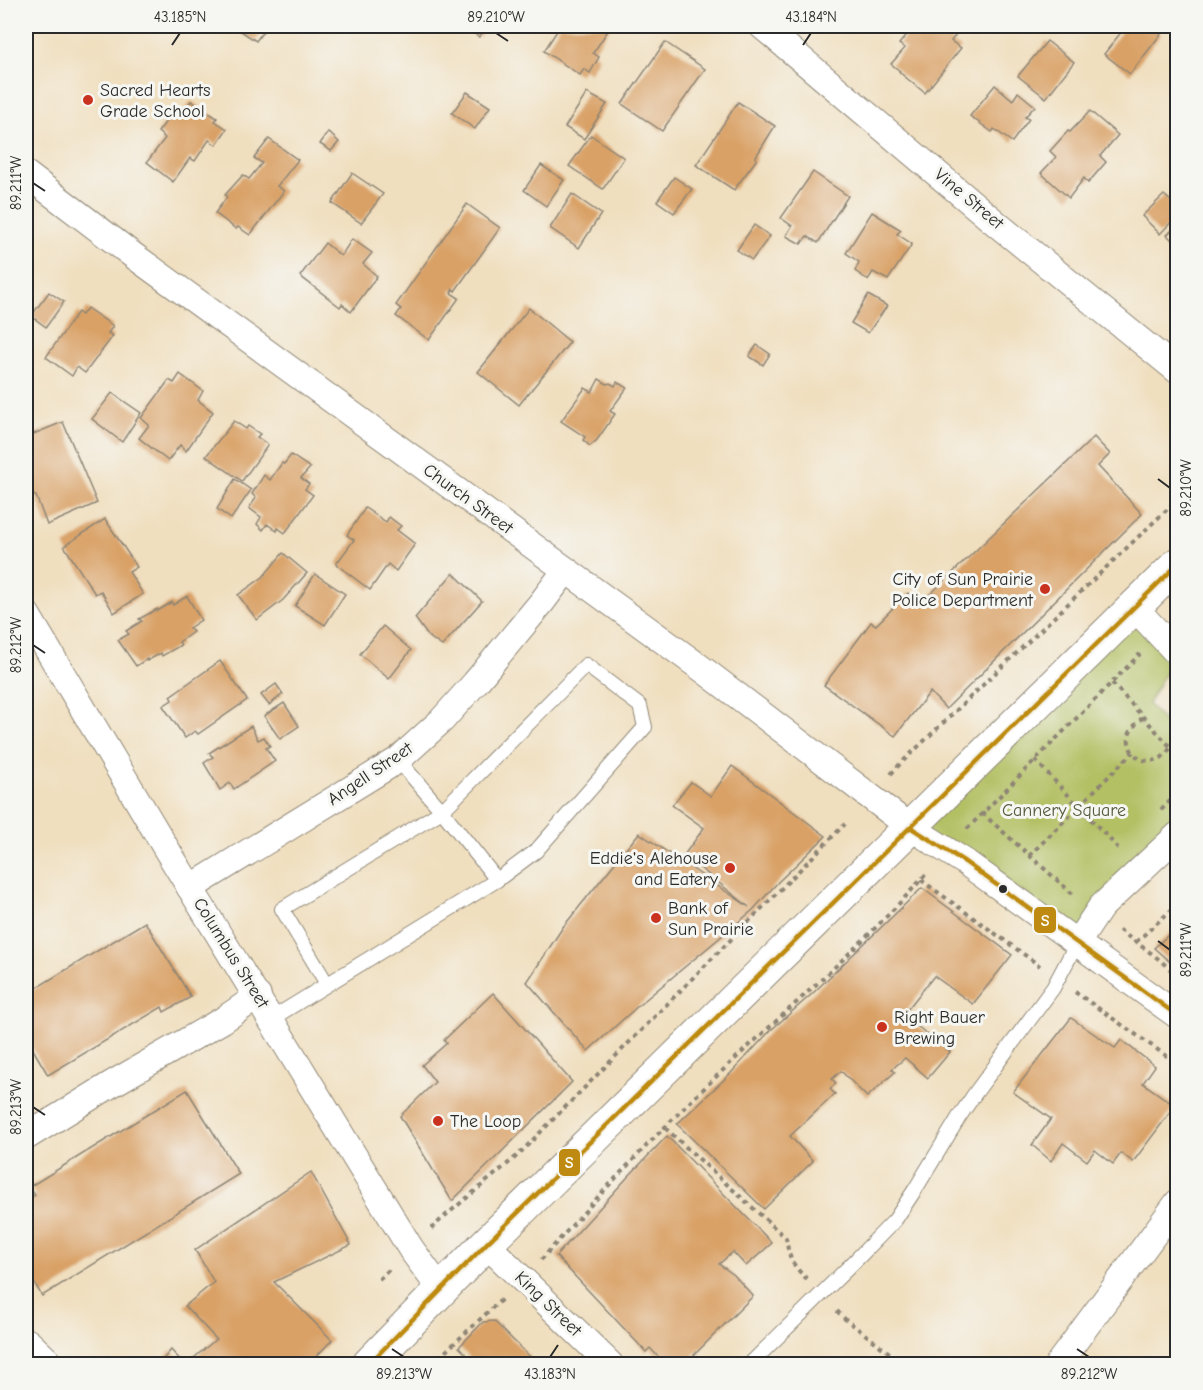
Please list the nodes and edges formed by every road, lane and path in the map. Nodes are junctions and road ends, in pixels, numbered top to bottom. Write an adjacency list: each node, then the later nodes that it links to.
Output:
1 (762, 26): 3 (street, Vine Street)
2 (26, 174): 6 (street, Church Street)
3 (1178, 371)
4 (1178, 499): 18 (path)
5 (1178, 564): 7 (main road)
6 (566, 570): 16 (street, Angell Street); 22 (street, Church Street)
7 (1134, 607): 9 (street); 22 (main road)
8 (26, 613): 29 (street, Columbus Street)
9 (1159, 635): 10 (street); 11 (path)
10 (1178, 654)
11 (1112, 683): 12 (path); 17 (path)
12 (1143, 717): 13 (path); 14 (path)
13 (1171, 748): 14 (path); 15 (path)
14 (1133, 752): 19 (path)
15 (1178, 755)
16 (398, 760): 20 (lane); 29 (street, Angell Street)
17 (1035, 760): 19 (path); 23 (path)
18 (891, 774)
19 (1079, 806): 25 (path); 26 (path)
20 (441, 811): 28 (lane); 28 (lane); 33 (lane)
21 (845, 824): 41 (path)
22 (910, 826): 31 (street, Church Street); 40 (main road)
23 (967, 829)
24 (1178, 835): 31 (street)
25 (1120, 850)
26 (1029, 856)
27 (926, 874): 37 (path)
28 (497, 880): 33 (lane)
29 (190, 888): 34 (street, Columbus Street)
30 (1178, 904): 32 (path)
31 (1077, 943): 32 (street, Church Street); 45 (lane)
32 (1109, 967): 35 (street, Church Street)
33 (327, 984): 36 (lane)
34 (258, 996): 36 (street, Columbus Street); 38 (street)
35 (1178, 1016)
36 (271, 1019): 41 (street, Columbus Street)
37 (665, 1128): 42 (path); 45 (path)
38 (26, 1137)
39 (1178, 1202): 54 (street)
40 (486, 1244): 44 (main road); 51 (street, King Street)
41 (411, 1249): 43 (path); 44 (street, Columbus Street)
42 (537, 1264)
43 (379, 1279)
44 (441, 1290): 49 (main road)
45 (822, 1294): 52 (lane); 53 (path)
46 (502, 1299): 50 (path)
47 (26, 1345): 48 (main road)
48 (45, 1365)
49 (369, 1365)
50 (432, 1365)
51 (610, 1365)
52 (750, 1365)
53 (904, 1365)
54 (1058, 1365)

